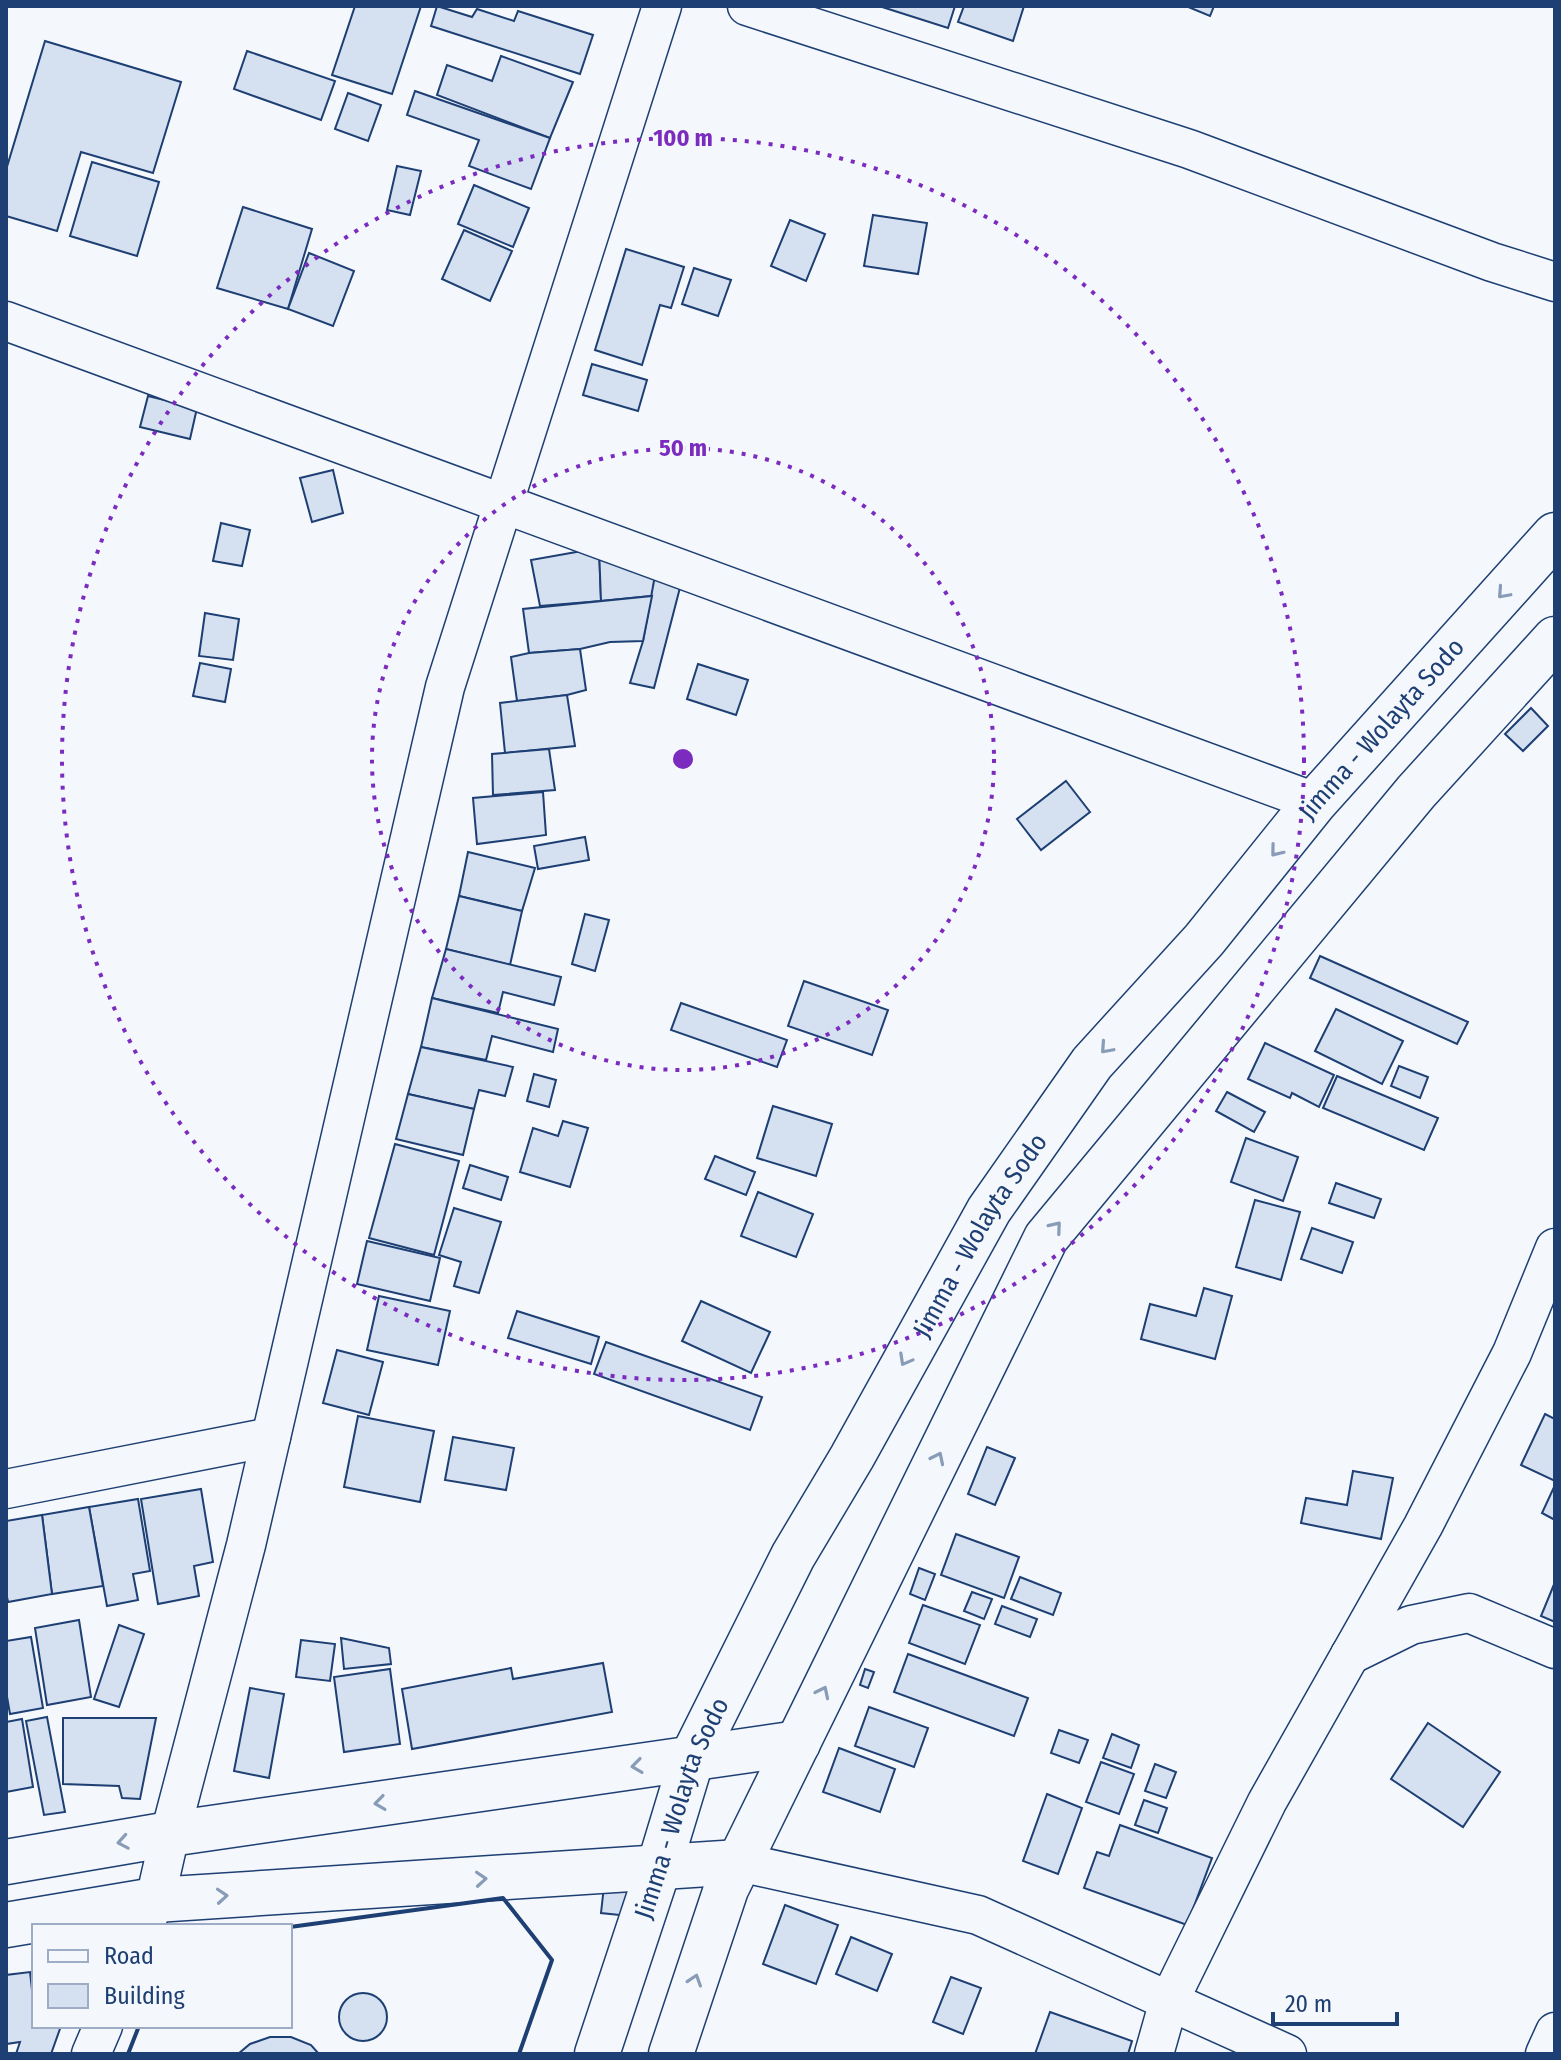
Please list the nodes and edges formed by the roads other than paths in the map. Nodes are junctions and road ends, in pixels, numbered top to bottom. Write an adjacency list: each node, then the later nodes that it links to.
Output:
1 (662, 6): 5 (street)
2 (747, 6): 3 (street)
3 (1555, 282)
4 (6, 321): 5 (street)
5 (504, 503): 8 (street); 10 (street)
6 (1555, 535): 8 (main road, Jimma - Wolayta Sodo, one-way to 8)
7 (1555, 639): 14 (main road, one-way to 7)
8 (1315, 802): 15 (main road, Jimma - Wolayta Sodo, one-way to 15)
9 (1555, 1248): 13 (street)
10 (271, 1437): 11 (street); 16 (street)
11 (6, 1489)
12 (1555, 1649): 13 (street)
13 (1350, 1655): 22 (street)
14 (798, 1743): 15 (main road); 18 (main road)
15 (692, 1758): 16 (main road, one-way to 16); 19 (main road, Jimma - Wolayta Sodo)
16 (170, 1834): 17 (main road, one-way to 17); 20 (street)
17 (6, 1862)
18 (739, 1862): 19 (main road); 22 (street); 27 (main road, one-way to 18)
19 (659, 1867): 20 (main road, one-way to 19); 26 (main road, Jimma - Wolayta Sodo)
20 (150, 1913): 21 (main road)
21 (6, 1925)
22 (1169, 2001): 28 (street); 29 (street)
23 (102, 2028): 25 (street)
24 (1555, 2032): 30 (street)
25 (91, 2054)
26 (597, 2054)
27 (671, 2054)
28 (1154, 2054)
29 (1287, 2054)
30 (1545, 2054)

